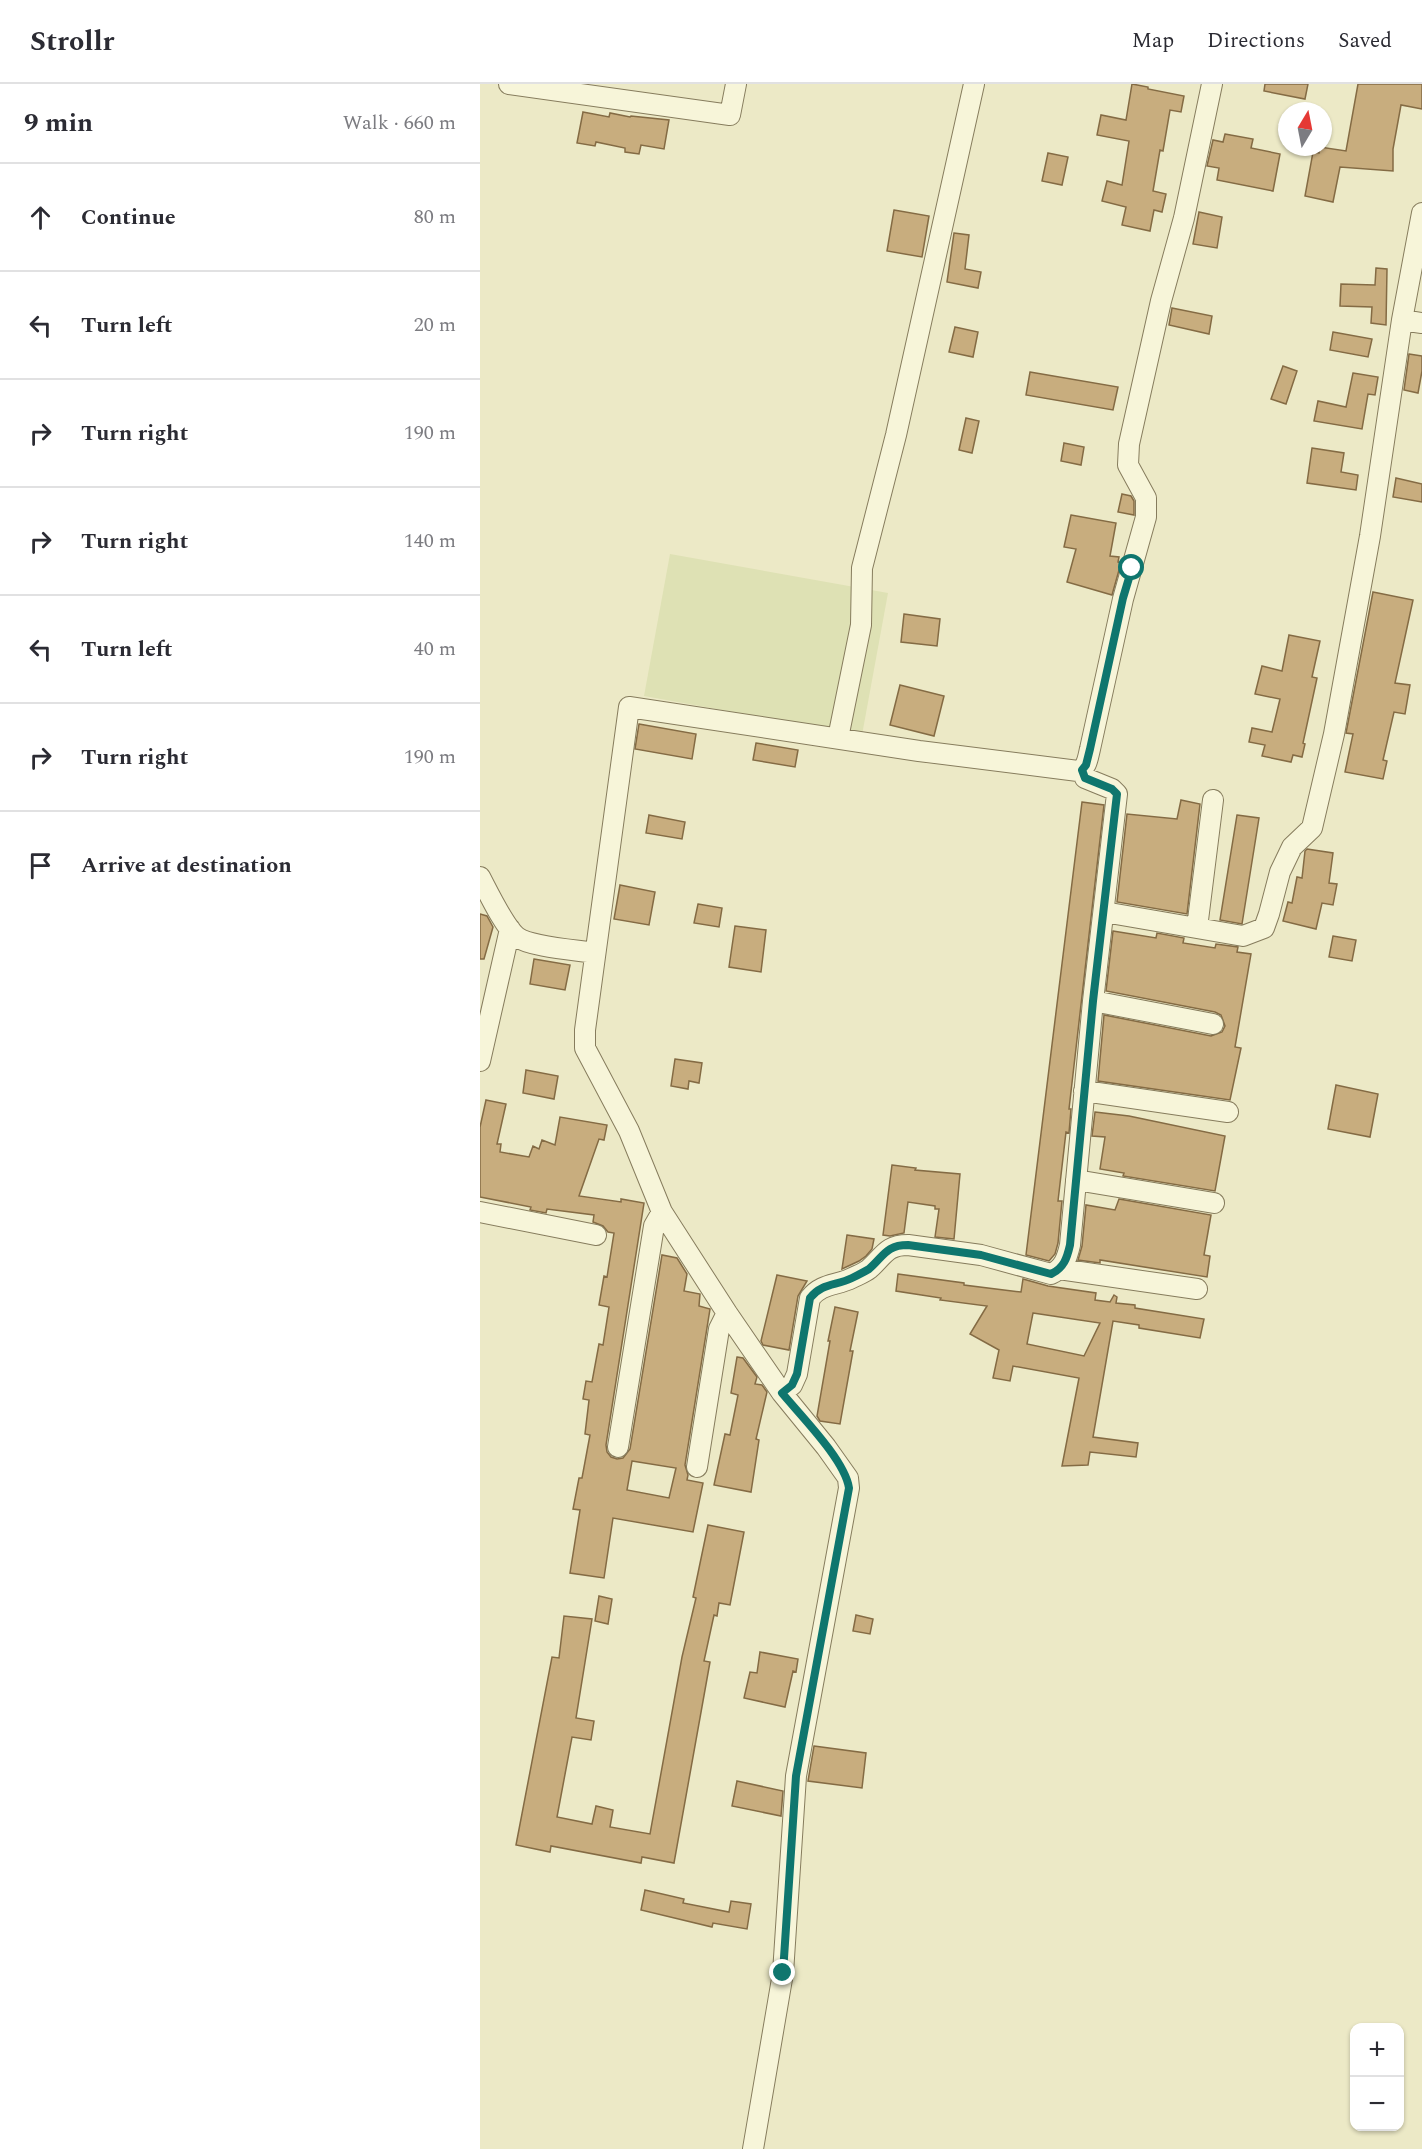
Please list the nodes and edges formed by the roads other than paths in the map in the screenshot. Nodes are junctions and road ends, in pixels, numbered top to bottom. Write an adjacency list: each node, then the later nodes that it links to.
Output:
1 (509, 84): 2 (street)
2 (736, 84)
3 (974, 84): 8 (street)
4 (1212, 84): 9 (street)
5 (1422, 213): 6 (street)
6 (1402, 320): 7 (street); 13 (street)
7 (1422, 323)
8 (838, 738): 9 (street); 15 (street)
9 (1082, 770): 12 (street)
10 (1213, 800): 13 (street)
11 (480, 877): 14 (street)
12 (1104, 912): 13 (street); 16 (street)
13 (1197, 928)
14 (510, 929): 15 (street); 18 (street)
15 (595, 953): 24 (street)
16 (1093, 1001): 17 (street); 19 (street)
17 (1213, 1024)
18 (480, 1061)
19 (1084, 1091): 20 (street); 21 (street)
20 (1228, 1112)
21 (1076, 1180): 22 (street); 26 (street)
22 (1214, 1203)
23 (480, 1212): 25 (street)
24 (662, 1212): 28 (street); 30 (street)
25 (596, 1235)
26 (1059, 1269): 27 (street); 29 (street)
27 (1197, 1289)
28 (727, 1312): 29 (street); 31 (street)
29 (782, 1393): 32 (street)
30 (618, 1448)
31 (697, 1467)
32 (753, 2149)

